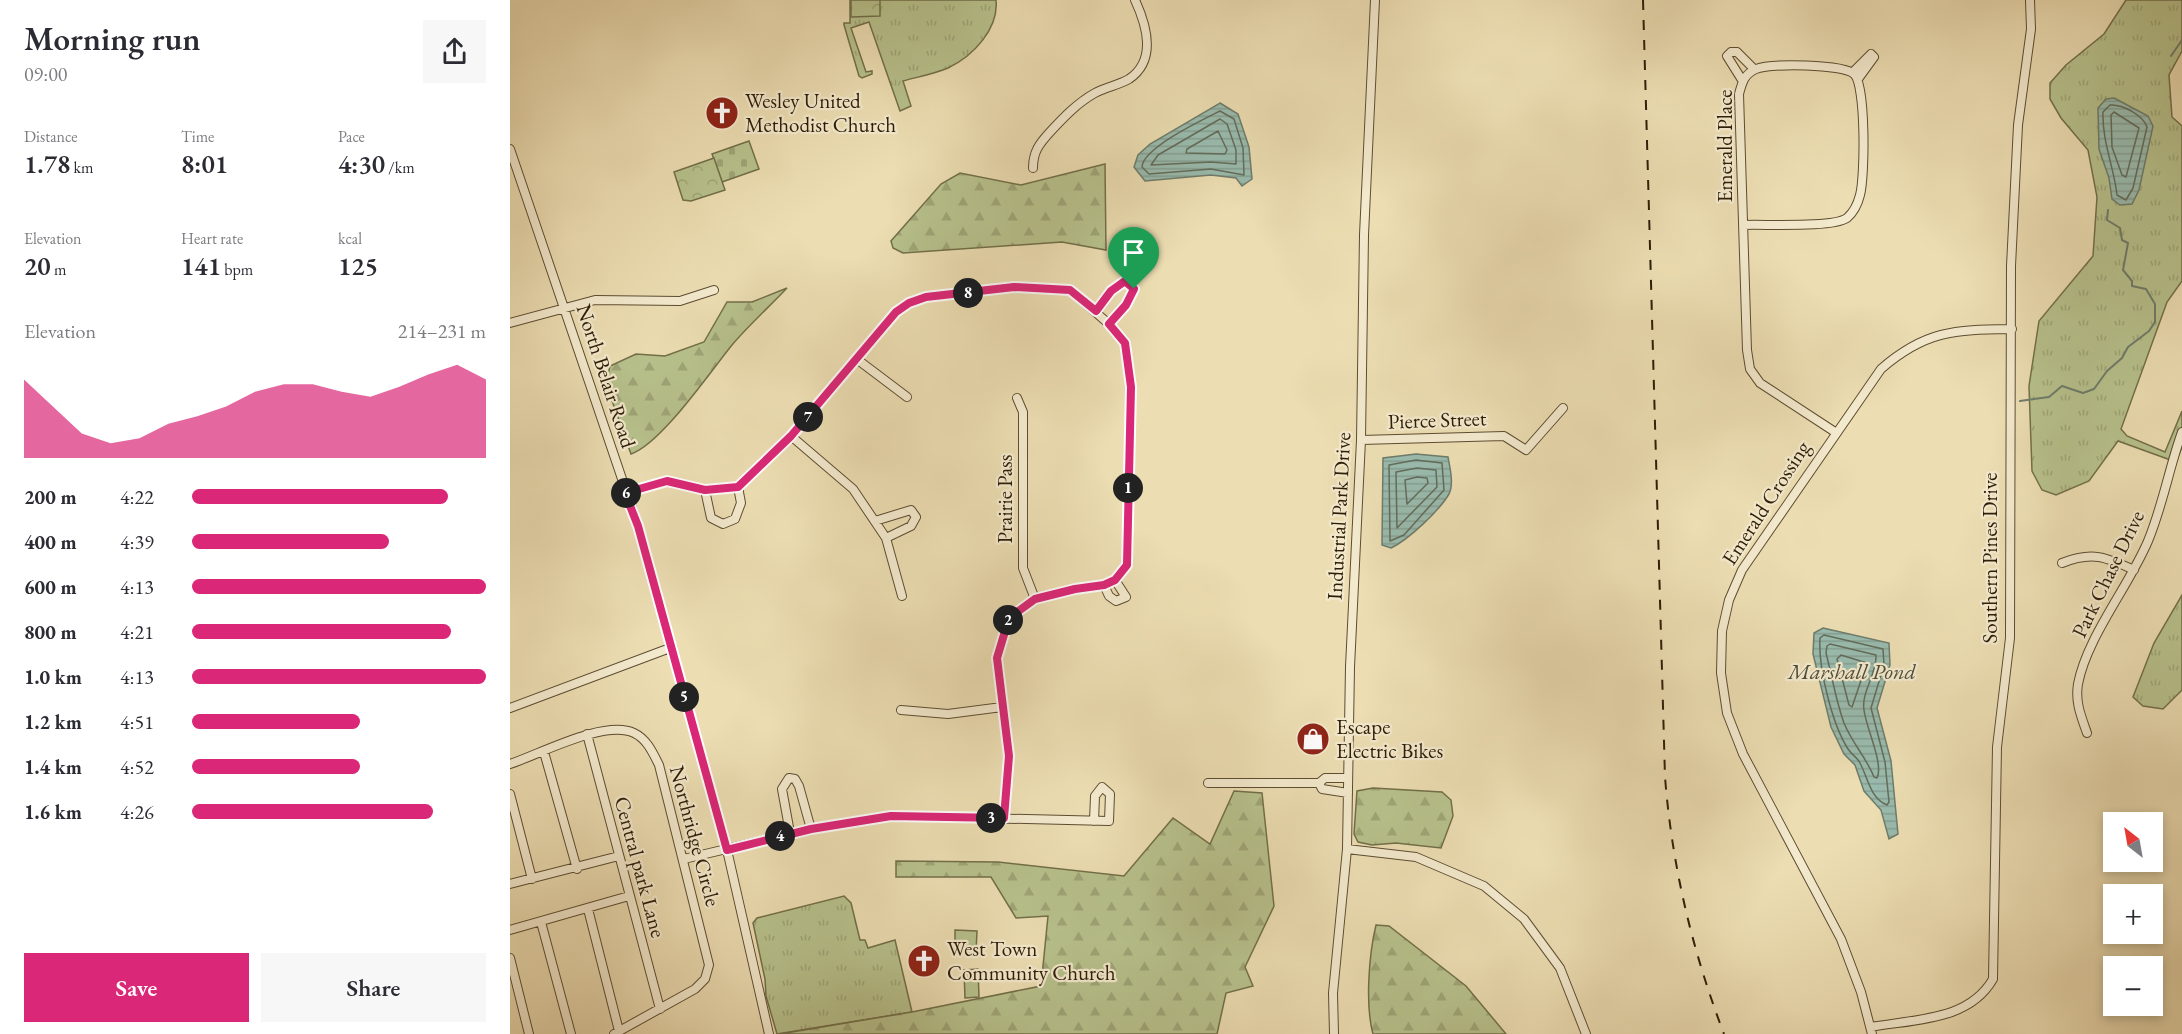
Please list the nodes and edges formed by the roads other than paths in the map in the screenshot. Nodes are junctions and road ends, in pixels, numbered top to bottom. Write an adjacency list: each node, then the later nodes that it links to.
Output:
1 (1135, 0): 7 (street)
2 (1374, 0): 22 (street, Industrial Park Drive)
3 (2030, 0): 14 (street, Southern Pines Drive)
4 (1754, 69): 5 (street, Emerald Place); 5 (street); 8 (street, Emerald Place)
5 (1742, 80): 8 (street, Emerald Place)
6 (510, 148): 10 (street, North Belair Road)
7 (1033, 168)
8 (1743, 225): 19 (street, Emerald Place)
9 (714, 290): 10 (street)
10 (565, 308): 12 (street); 25 (street, North Belair Road)
11 (1096, 311): 13 (street); 13 (street); 15 (street)
12 (510, 323)
13 (1109, 324): 30 (street)
14 (2012, 329): 19 (street, Emerald Crossing); 64 (street, Southern Pines Drive)
15 (858, 360): 16 (street); 21 (street)
16 (907, 398)
17 (1017, 398): 33 (street, Prairie Pass)
18 (1563, 408): 22 (street, Pierce Street)
19 (1835, 432): 64 (street, Emerald Crossing)
20 (2182, 432): 29 (street, Park Chase Drive)
21 (791, 436): 23 (street); 26 (street)
22 (1361, 440): 42 (street, Industrial Park Drive)
23 (738, 487): 24 (street); 24 (street)
24 (705, 490): 25 (street)
25 (625, 493): 34 (street, North Belair Road)
26 (876, 521): 27 (street); 27 (street)
27 (886, 538): 32 (street)
28 (2062, 563): 29 (street)
29 (2134, 570): 38 (street, Park Chase Drive)
30 (1115, 580): 31 (street); 31 (street)
31 (1104, 585): 33 (street)
32 (902, 596)
33 (1035, 599): 35 (street)
34 (670, 648): 36 (street); 52 (street, North Belair Road)
35 (1002, 707): 37 (street); 47 (street)
36 (510, 708)
37 (901, 710)
38 (2087, 733)
39 (587, 735): 40 (street, Northridge Circle); 53 (street, Central park Lane); 54 (street, Northridge Circle)
40 (544, 752): 41 (street, Northridge Circle); 55 (street)
41 (510, 764)
42 (1348, 778): 44 (street); 45 (street, Industrial Park Drive)
43 (1208, 783): 44 (street)
44 (1318, 783): 45 (street)
45 (1348, 793): 51 (street, Industrial Park Drive)
46 (510, 794): 56 (street)
47 (1004, 818): 48 (street); 49 (street)
48 (1094, 821)
49 (811, 829): 50 (street); 50 (street)
50 (790, 833): 52 (street)
51 (1347, 849): 69 (street, Industrial Park Drive); 70 (street)
52 (727, 850): 54 (street); 68 (street, North Belair Road)
53 (619, 856): 55 (street); 58 (street, Central park Lane)
54 (684, 858): 63 (street, Northridge Circle)
55 (577, 869): 56 (street)
56 (532, 879): 57 (street)
57 (510, 884)
58 (630, 896): 59 (street); 63 (street, Central park Lane)
59 (588, 909): 60 (street); 65 (street)
60 (541, 922): 61 (street); 67 (street)
61 (510, 930)
62 (510, 958): 66 (street)
63 (660, 1009): 65 (street, Northridge Circle)
64 (1871, 1030)
65 (617, 1033)
66 (529, 1034)
67 (571, 1034)
68 (769, 1034)
69 (1334, 1034)
70 (1586, 1034)

